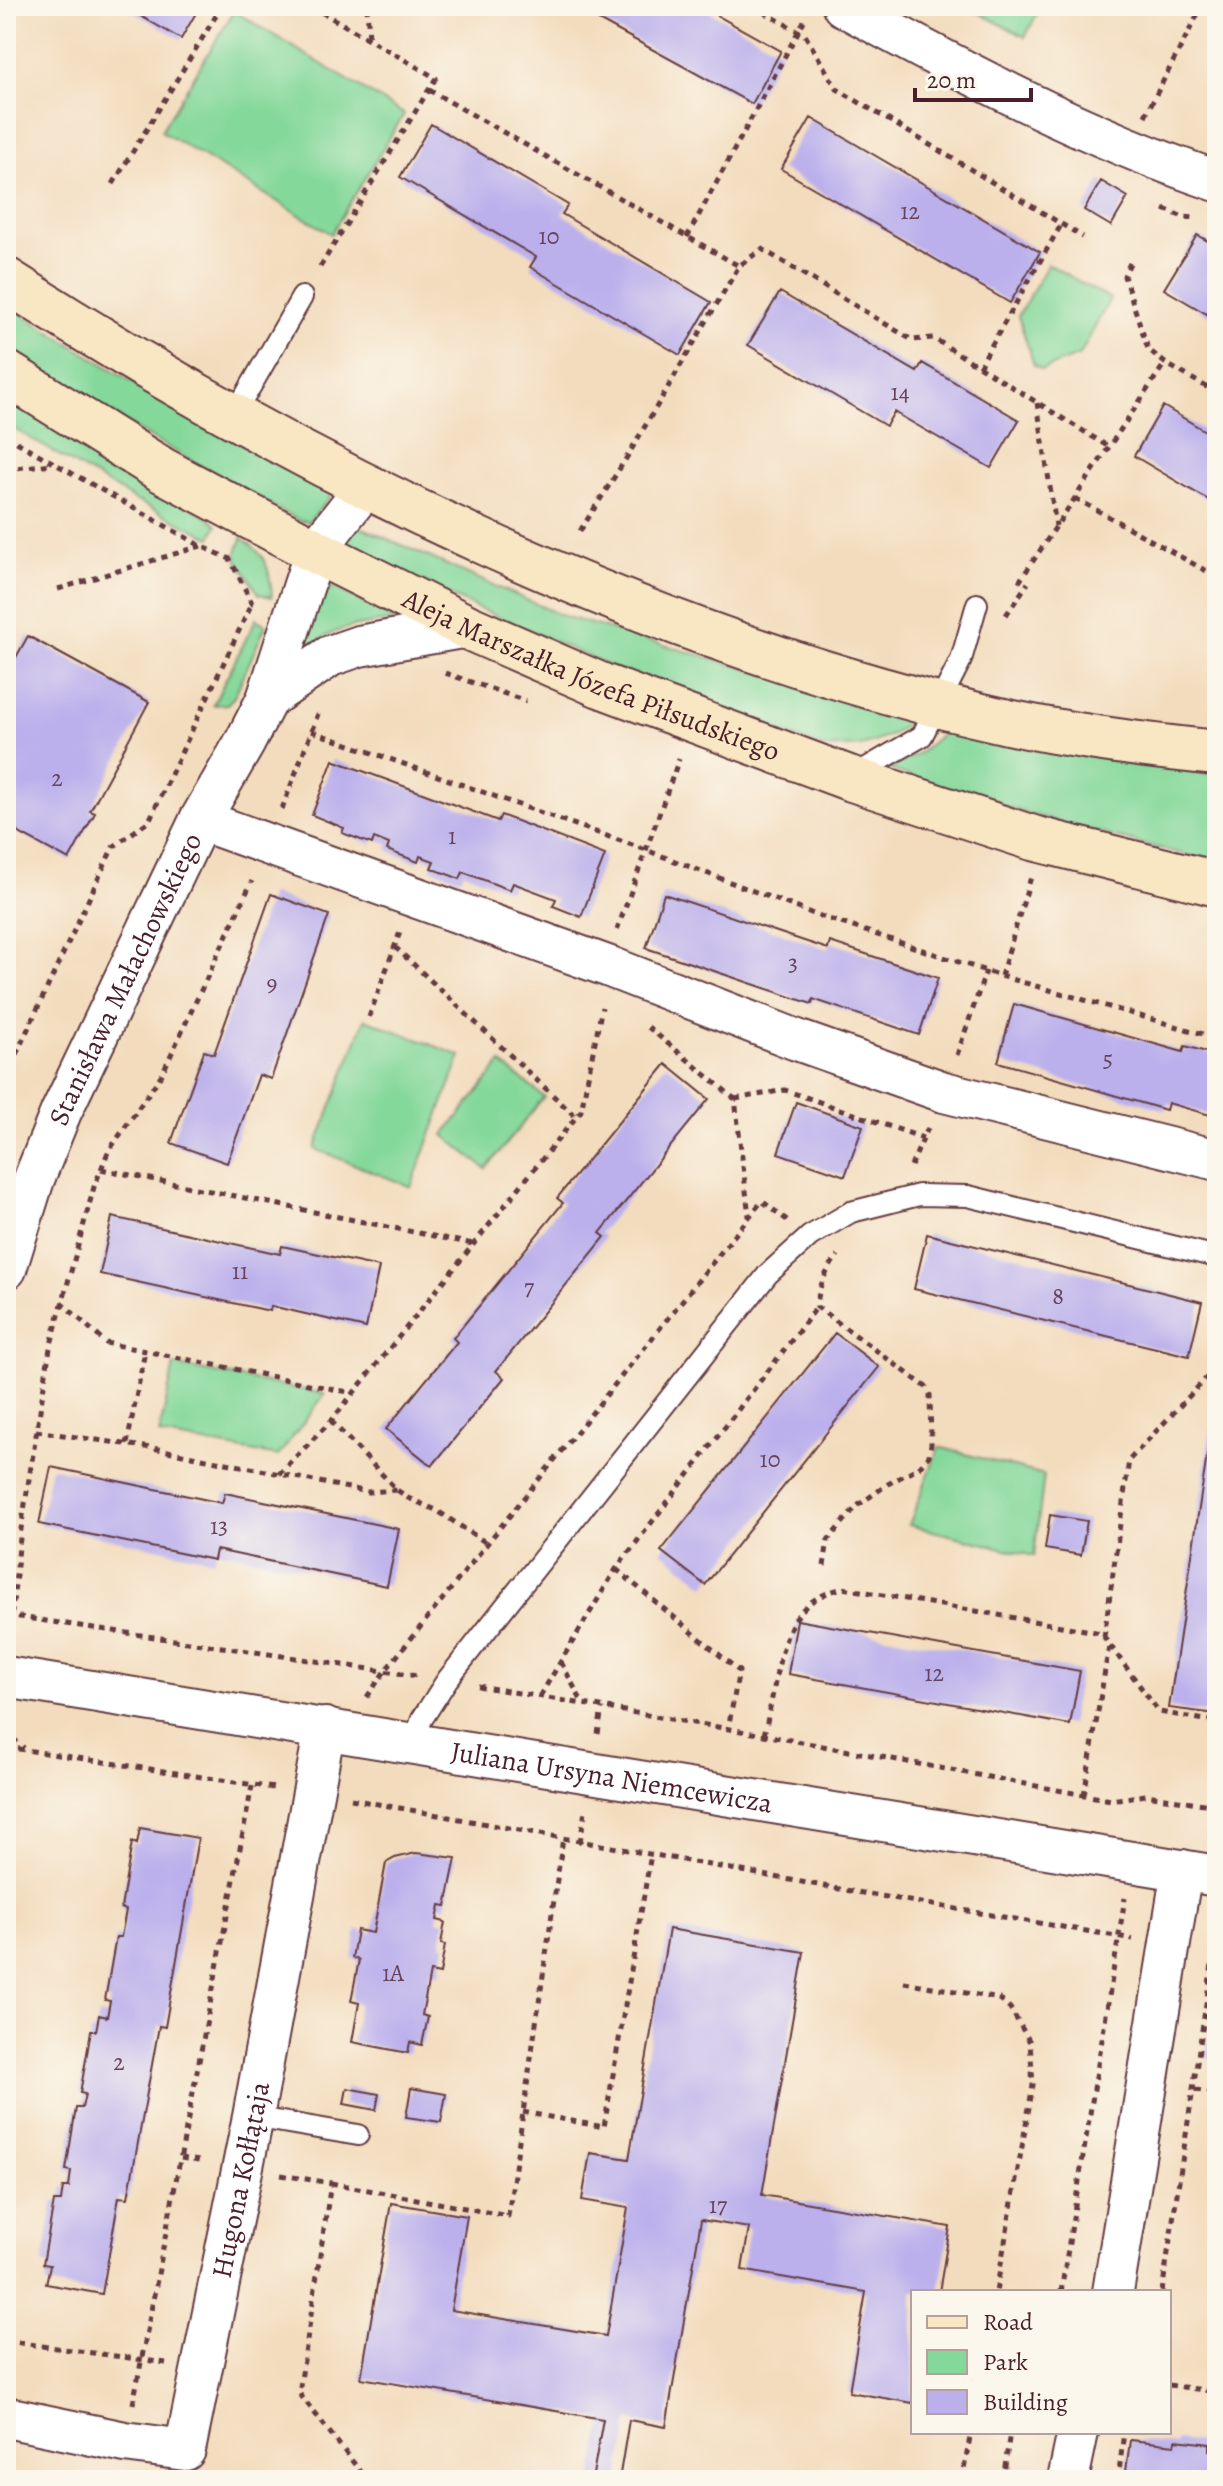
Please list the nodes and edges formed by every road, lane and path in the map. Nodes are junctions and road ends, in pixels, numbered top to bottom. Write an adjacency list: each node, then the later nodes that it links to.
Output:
1 (222, 6): 13 (path)
2 (311, 6): 9 (path)
3 (367, 6): 9 (path)
4 (753, 6): 8 (path)
5 (813, 6): 8 (path)
6 (843, 6): 11 (street)
7 (1202, 6): 11 (path)
8 (799, 31): 14 (path); 15 (path)
9 (369, 40): 10 (path)
10 (429, 90): 15 (path); 20 (path)
11 (1132, 150): 12 (street)
12 (1217, 181)
13 (113, 184)
14 (1061, 225): 16 (path); 22 (path)
15 (687, 237): 18 (path)
16 (1083, 237)
17 (1130, 263): 21 (path)
18 (739, 266): 22 (path); 33 (path)
19 (6, 280): 26 (street)
20 (302, 297): 26 (lane)
21 (1165, 363): 24 (path); 27 (path)
22 (979, 367): 25 (path)
23 (6, 373): 35 (street, Aleja Marszałka Józefa Piłsudskiego)
24 (1217, 393)
25 (1037, 402): 27 (path); 32 (path)
26 (233, 417): 30 (street)
27 (1109, 447): 31 (path)
28 (55, 463): 29 (path)
29 (6, 469)
30 (367, 485): 35 (street, Stanisława Małachowskiego); 44 (street)
31 (1075, 498): 32 (path); 36 (path)
32 (1056, 526): 37 (path)
33 (580, 531)
34 (201, 546): 38 (path)
35 (315, 551): 41 (street, Aleja Marszałka Józefa Piłsudskiego); 42 (street, Stanisława Małachowskiego)
36 (1217, 577)
37 (1019, 582)
38 (58, 589)
39 (252, 603): 59 (path)
40 (977, 604): 44 (lane)
41 (467, 627): 42 (street, Stanisława Małachowskiego); 48 (street, Aleja Marszałka Józefa Piłsudskiego)
42 (267, 699): 49 (street, Stanisława Małachowskiego)
43 (324, 702): 45 (path)
44 (940, 705): 47 (street); 48 (lane)
45 (311, 731): 50 (path); 51 (path)
46 (684, 747): 51 (path)
47 (1217, 753)
48 (849, 778): 53 (street, Aleja Marszałka Józefa Piłsudskiego)
49 (200, 820): 50 (street); 69 (street, Stanisława Małachowskiego)
50 (268, 845): 55 (street); 64 (path)
51 (646, 850): 55 (path); 56 (path)
52 (1035, 865): 56 (path)
53 (1217, 884)
54 (395, 947): 61 (path)
55 (610, 967): 61 (path); 63 (street)
56 (1001, 976): 58 (path)
57 (643, 1022): 60 (path)
58 (1217, 1038)
59 (6, 1076)
60 (735, 1099): 62 (path); 65 (path)
61 (576, 1117): 66 (path)
62 (923, 1138)
63 (1217, 1160)
64 (101, 1169): 66 (path); 70 (path)
65 (749, 1217)
66 (473, 1244): 74 (path)
67 (846, 1246): 71 (path)
68 (1217, 1257): 88 (lane)
69 (6, 1269)
70 (61, 1302): 72 (path); 76 (path)
71 (817, 1307): 81 (path); 82 (path)
72 (145, 1351): 74 (path); 77 (path)
73 (1217, 1357): 84 (path)
74 (353, 1393): 75 (path)
75 (331, 1421): 78 (path); 79 (path)
76 (36, 1431): 77 (path); 83 (path)
77 (127, 1444): 78 (path)
78 (279, 1474): 79 (path)
79 (397, 1490): 80 (path)
80 (488, 1544)
81 (824, 1566)
82 (616, 1569): 86 (path); 94 (path)
83 (9, 1616): 88 (path)
84 (1104, 1637): 85 (path); 95 (path)
85 (1109, 1644): 91 (path); 101 (path)
86 (560, 1662): 89 (path); 90 (path)
87 (6, 1677): 92 (street, Juliana Ursyna Niemcewicza)
88 (447, 1680): 89 (path); 96 (lane)
89 (540, 1697): 90 (path)
90 (583, 1704): 94 (path)
91 (1217, 1722)
92 (325, 1728): 96 (street, Juliana Ursyna Niemcewicza); 100 (street, Hugona Kołłątaja)
93 (6, 1729): 98 (path)
94 (728, 1729): 95 (path)
95 (764, 1735): 101 (path)
96 (413, 1743): 105 (street, Juliana Ursyna Niemcewicza)
97 (6, 1747): 98 (path)
98 (27, 1750): 99 (path)
99 (252, 1785): 100 (path); 116 (path)
100 (313, 1794): 103 (path); 114 (street, Hugona Kołłątaja)
101 (1084, 1795): 102 (path)
102 (1217, 1806)
103 (563, 1838): 104 (path); 113 (path)
104 (651, 1854): 107 (path); 113 (path)
105 (1131, 1862): 106 (street, Juliana Ursyna Niemcewicza); 107 (path)
106 (1199, 1873): 108 (street)
107 (1119, 1937): 108 (path); 120 (path)
108 (1168, 1945): 109 (path); 121 (street)
109 (1216, 1945): 111 (path)
110 (904, 1982): 119 (path)
111 (1195, 2090): 112 (path); 122 (path)
112 (1217, 2093)
113 (523, 2112): 118 (path)
114 (253, 2117): 115 (lane); 117 (street, Hugona Kołłątaja)
115 (358, 2135)
116 (181, 2158): 117 (path); 124 (path)
117 (242, 2169): 118 (path); 125 (street, Hugona Kołłątaja)
118 (331, 2183): 134 (path)
119 (996, 2290)
120 (1061, 2290)
121 (1113, 2290)
122 (1162, 2290)
123 (6, 2341): 124 (path)
124 (142, 2360): 125 (path); 133 (path)
125 (202, 2367): 133 (street, Hugona Kołłątaja)
126 (1171, 2385): 127 (path)
127 (1217, 2392)
128 (6, 2417): 133 (street, Hugona Kołłątaja)
129 (971, 2434): 135 (path)
130 (1010, 2434): 136 (path)
131 (1078, 2434): 137 (street)
132 (1124, 2434): 138 (path)
133 (125, 2442)
134 (367, 2480)
135 (962, 2480)
136 (1003, 2480)
137 (1068, 2480)
138 (1118, 2480)

